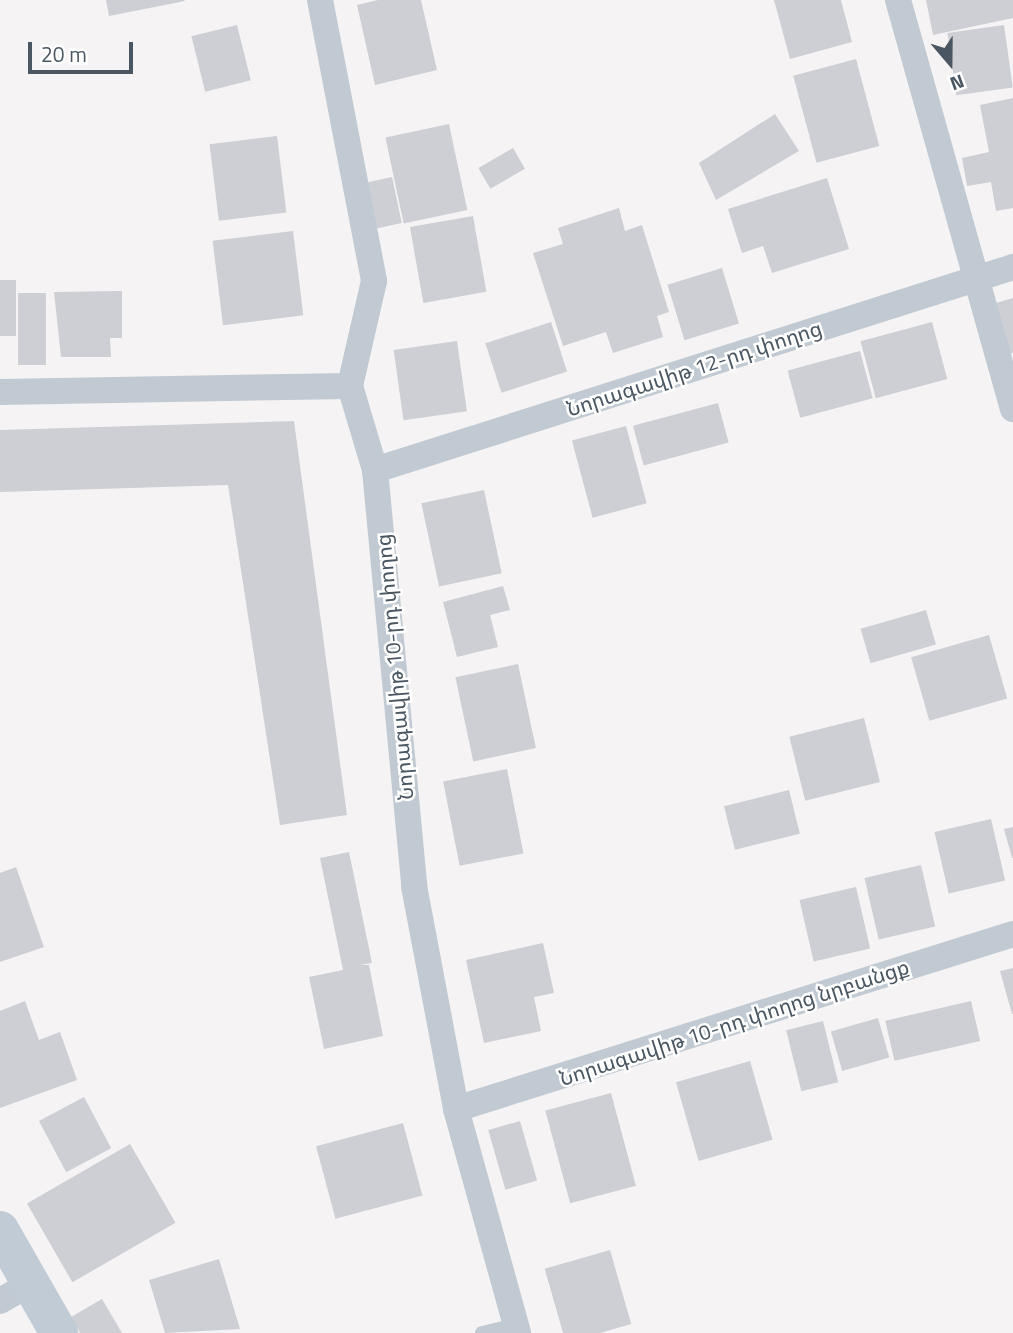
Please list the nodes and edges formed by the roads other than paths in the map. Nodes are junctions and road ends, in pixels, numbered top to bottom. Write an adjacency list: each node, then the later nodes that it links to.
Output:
1 (320, 0): 5 (street, Նորագավիթ 10-րդ փողոց)
2 (898, 0): 4 (street)
3 (1013, 267): 4 (street, Նորագավիթ 12-րդ փողոց)
4 (980, 275): 7 (street); 8 (street, Նորագավիթ 12-րդ փողոց)
5 (350, 386): 6 (street); 8 (street, Նորագավիթ 10-րդ փողոց)
6 (0, 392)
7 (1013, 410)
8 (375, 470): 10 (street, Նորագավիթ 10-րդ փողոց)
9 (1013, 934): 10 (street, Նորագավիթ 10-րդ փողոց նրբանցք)
10 (456, 1109): 13 (street, Նորագավիթ 10-րդ փողոց)
11 (0, 1230): 12 (main road)
12 (15, 1292): 14 (main road)
13 (517, 1329): 15 (lane)
14 (59, 1333)
15 (482, 1333)

